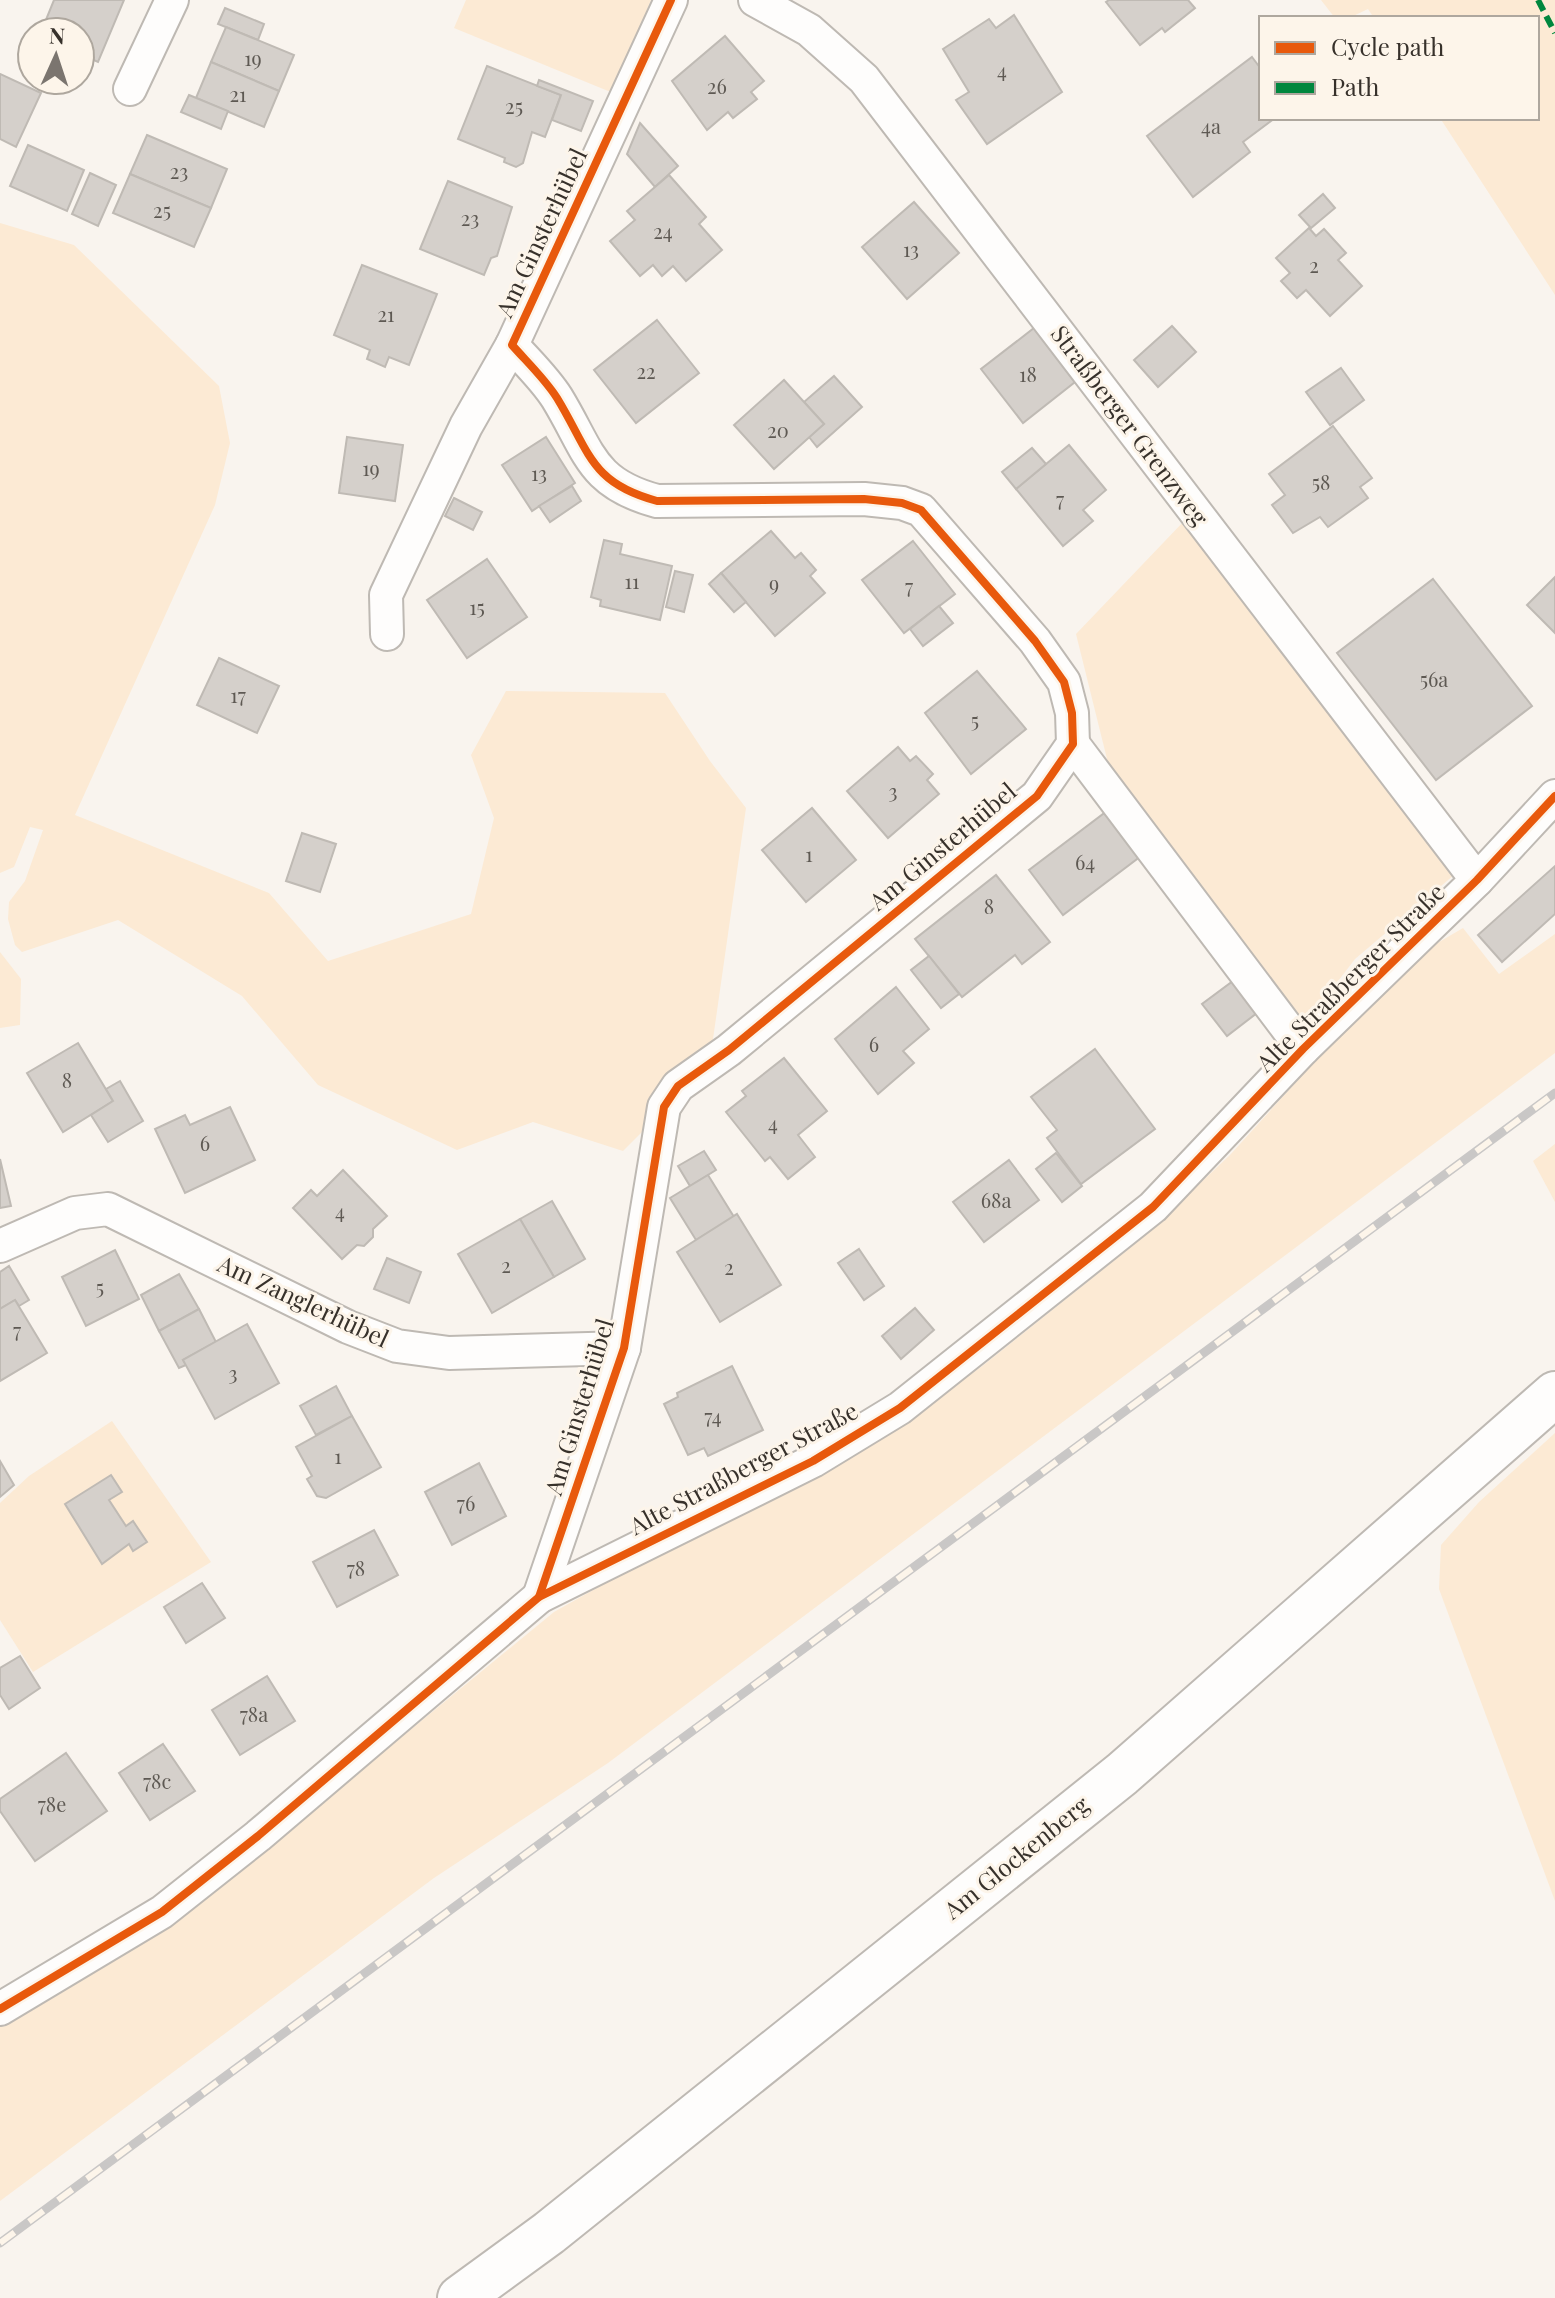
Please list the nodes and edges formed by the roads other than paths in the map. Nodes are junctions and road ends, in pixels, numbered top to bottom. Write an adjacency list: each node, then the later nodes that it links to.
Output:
1 (172, 0): 4 (street)
2 (671, 0): 5 (street, Am Ginsterhübel)
3 (755, 0): 9 (street, Straßberger Grenzweg)
4 (130, 89)
5 (512, 345): 6 (street, Am Ginsterhübel); 7 (street, Am Ginsterhübel)
6 (387, 634)
7 (1073, 744): 10 (street); 12 (street, Am Ginsterhübel)
8 (1555, 796): 9 (street, Alte Straßberger Straße)
9 (1477, 880): 10 (street, Alte Straßberger Straße)
10 (1303, 1049): 14 (street, Alte Straßberger Straße)
11 (0, 1246): 12 (street, Am Zanglerhübel)
12 (624, 1348): 14 (street, Am Ginsterhübel)
13 (1555, 1394): 16 (main road, Am Glockenberg)
14 (539, 1597): 15 (street, Alte Straßberger Straße)
15 (0, 2009)
16 (460, 2298)

